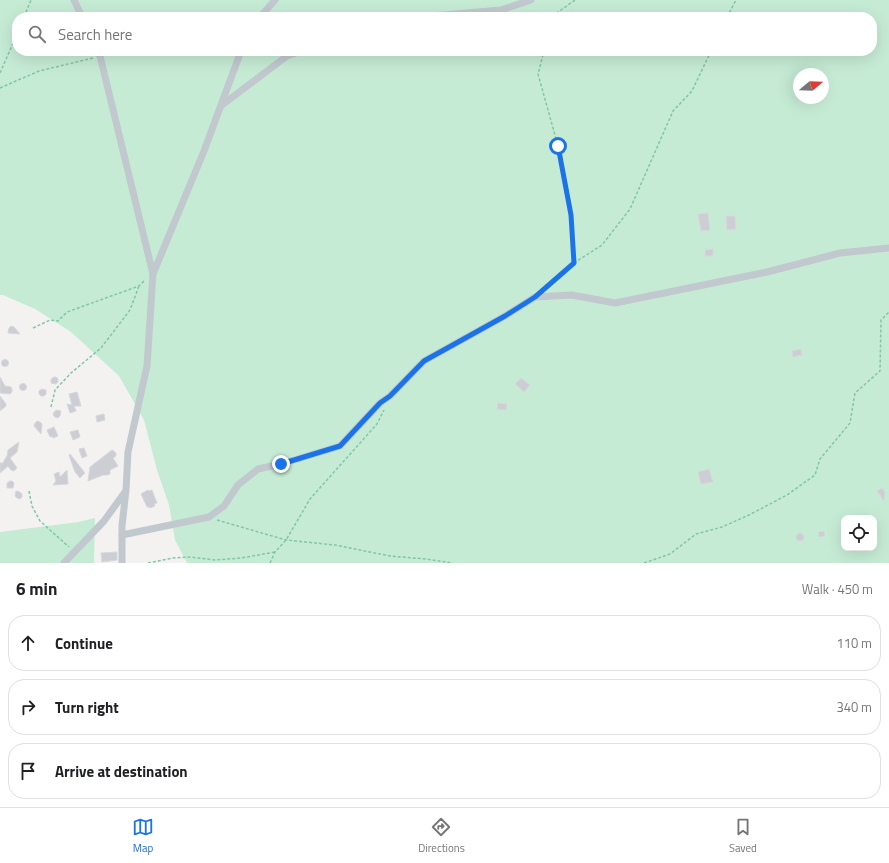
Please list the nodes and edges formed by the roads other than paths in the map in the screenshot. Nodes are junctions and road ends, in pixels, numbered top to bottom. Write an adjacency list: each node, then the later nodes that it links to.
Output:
1 (74, 0): 4 (street)
2 (275, 0): 5 (street)
3 (531, 0): 6 (street)
4 (80, 12)
5 (264, 12)
6 (478, 12)
7 (98, 56): 12 (street)
8 (239, 56): 10 (street)
9 (287, 56): 10 (street)
10 (222, 105): 12 (street)
11 (889, 248): 14 (street)
12 (153, 274): 13 (street)
13 (126, 490): 14 (street); 15 (street)
14 (122, 535): 16 (street)
15 (64, 563)
16 (122, 563)

